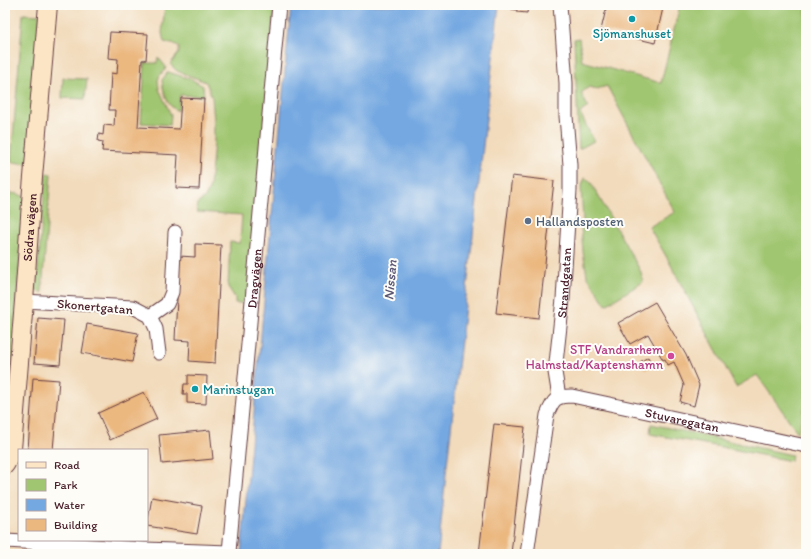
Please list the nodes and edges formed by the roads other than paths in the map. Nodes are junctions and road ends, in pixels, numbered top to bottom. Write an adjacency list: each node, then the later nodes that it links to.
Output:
1 (48, 5): 5 (street, Södra vägen)
2 (279, 5): 11 (street, Dragvägen)
3 (560, 5): 8 (street, Strandgatan)
4 (175, 232): 6 (street)
5 (24, 301): 6 (street, Skonertgatan); 10 (street, Södra vägen)
6 (150, 316): 7 (street, Skonertgatan)
7 (159, 353)
8 (559, 397): 9 (street, Stuvaregatan); 12 (street)
9 (806, 446)
10 (9, 457)
11 (5, 543)
12 (527, 554)

